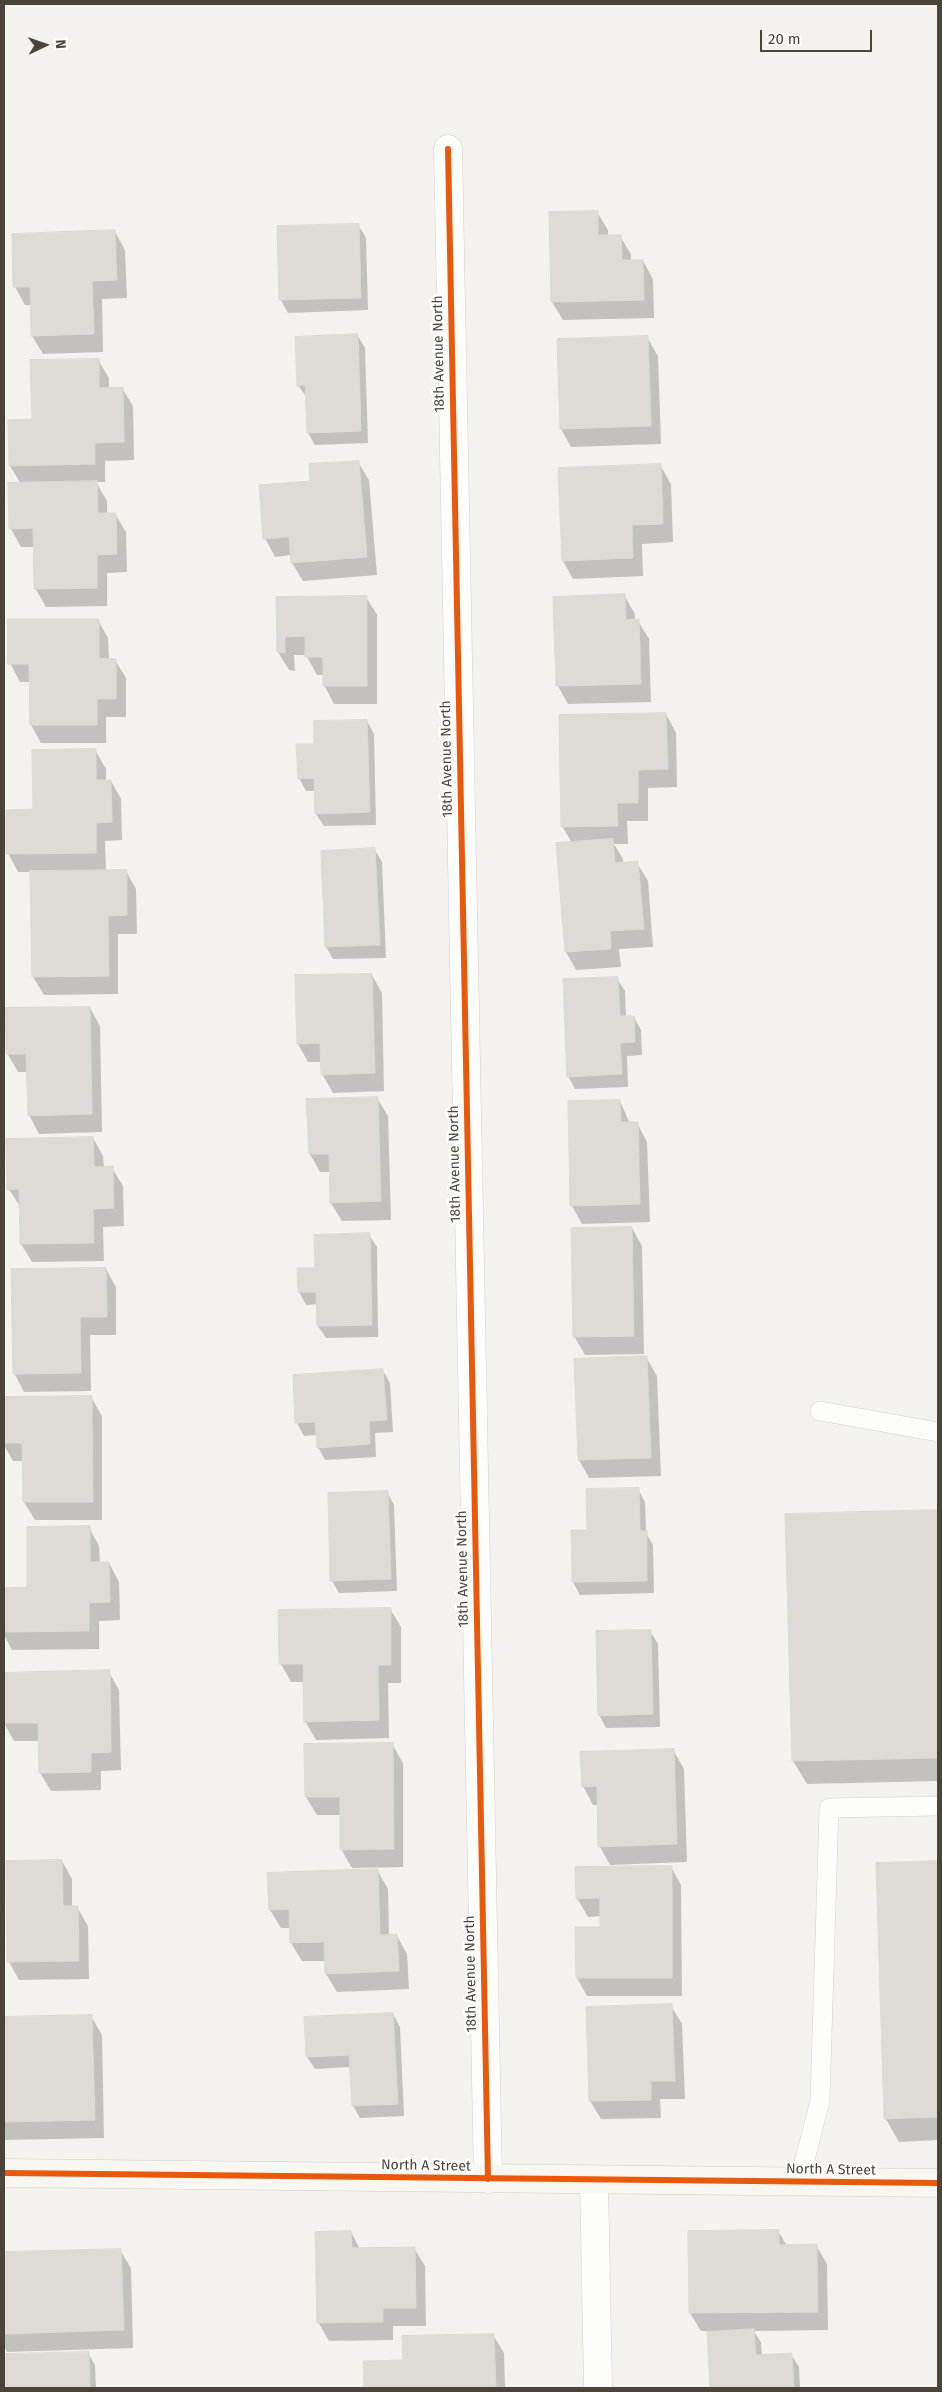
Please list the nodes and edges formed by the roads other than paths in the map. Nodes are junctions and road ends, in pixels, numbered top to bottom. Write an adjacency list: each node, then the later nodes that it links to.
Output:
1 (448, 149): 6 (street, 18th Avenue North)
2 (820, 1411): 3 (lane)
3 (938, 1432)
4 (938, 1806): 8 (lane)
5 (4, 2174): 6 (street, North A Street)
6 (488, 2179): 7 (street, North A Street)
7 (594, 2180): 8 (street, North A Street); 10 (street)
8 (799, 2182): 9 (street, North A Street)
9 (938, 2184)
10 (598, 2388)

